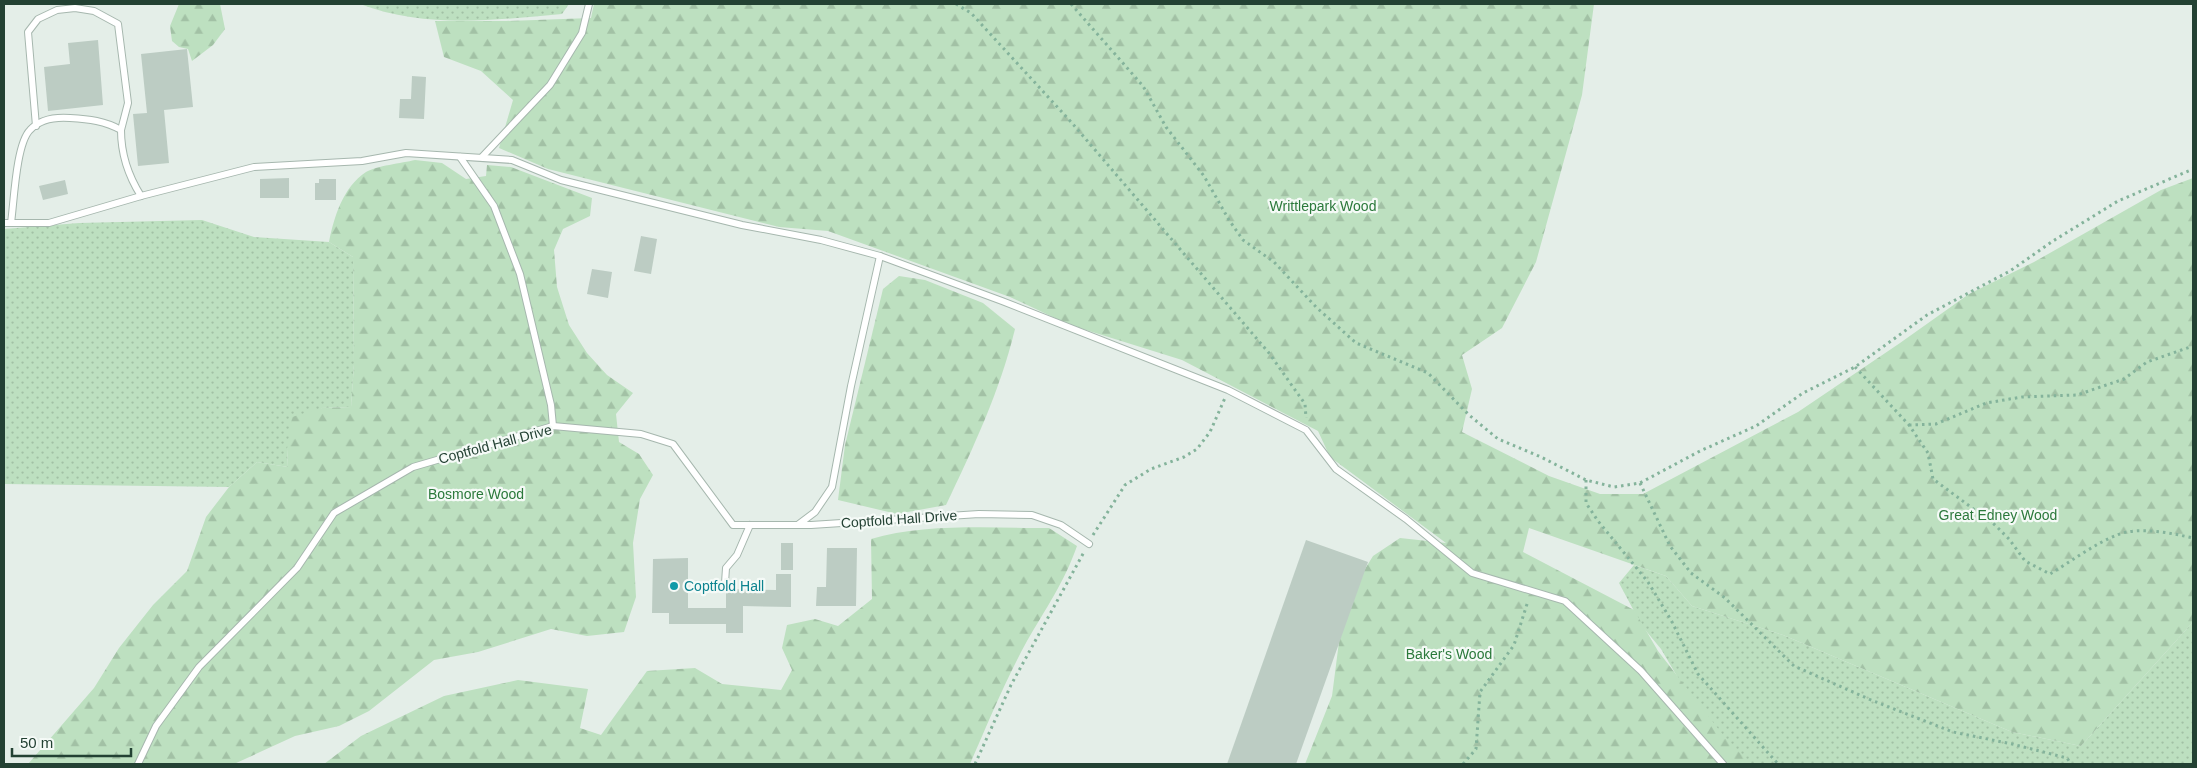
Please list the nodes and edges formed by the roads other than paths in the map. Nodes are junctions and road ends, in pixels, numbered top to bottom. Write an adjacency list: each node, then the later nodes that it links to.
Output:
1 (589, 4): 5 (lane)
2 (36, 126): 3 (lane); 3 (lane); 7 (lane)
3 (121, 130): 6 (lane)
4 (460, 157): 5 (lane); 6 (lane); 9 (lane)
5 (482, 157): 8 (lane)
6 (141, 196): 7 (lane)
7 (7, 223)
8 (880, 256): 11 (lane); 15 (lane)
9 (553, 426): 10 (lane, Coptfold Hall Drive); 14 (lane, Coptfold Hall Drive)
10 (750, 525): 11 (lane, Coptfold Hall Drive); 13 (lane)
11 (798, 525): 12 (lane, Coptfold Hall Drive)
12 (1088, 544)
13 (725, 583)
14 (138, 764)
15 (1723, 764)

